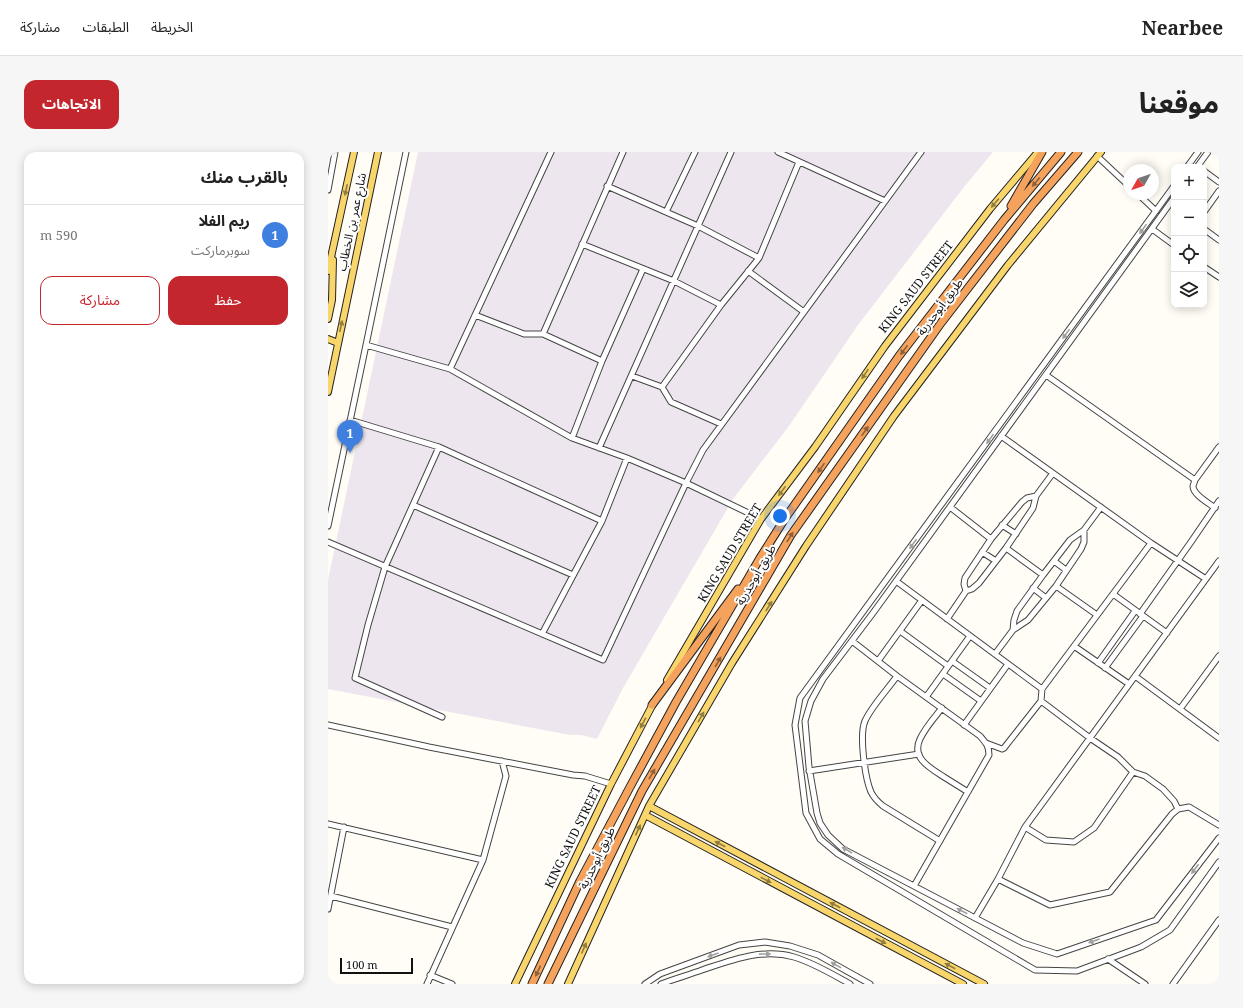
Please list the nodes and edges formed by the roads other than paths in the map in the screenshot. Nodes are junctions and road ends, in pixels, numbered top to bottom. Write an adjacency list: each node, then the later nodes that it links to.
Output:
1 (335, 152): 25 (street)
2 (354, 152): 40 (main road, شارع عمر بن الخطاب, one-way to 40)
3 (378, 152): 55 (main road, شارع عمر بن الخطاب, one-way to 3)
4 (406, 152): 56 (street)
5 (551, 152): 51 (street)
6 (623, 152): 24 (street)
7 (695, 152): 33 (street)
8 (731, 152): 35 (street)
9 (778, 152): 18 (street)
10 (921, 152): 30 (street)
11 (1038, 152): 80 (main road, KING SAUD STREET, one-way to 80)
12 (1042, 152): 34 (highway)
13 (1061, 152): 34 (highway, طريق أبوحدرية, one-way to 34)
14 (1078, 152): 175 (highway, طريق أبوحدرية, one-way to 14)
15 (1198, 152): 19 (street)
16 (1208, 152): 20 (street)
17 (1099, 154): 22 (street); 151 (main road, one-way to 17)
18 (799, 162): 30 (street); 42 (street)
19 (1189, 164)
20 (1200, 164)
21 (1207, 173): 23 (street)
22 (1123, 180)
23 (1219, 182)
24 (607, 186): 33 (street); 41 (street)
25 (328, 190)
26 (1171, 190): 32 (street)
27 (1219, 191): 31 (street)
28 (1144, 200): 32 (street)
29 (1173, 200): 36 (street)
30 (884, 201): 50 (street)
31 (1207, 208)
32 (1156, 211): 169 (street, one-way to 169)
33 (666, 212): 35 (street)
34 (1004, 220): 91 (highway, طريق أبوحدرية, one-way to 91)
35 (698, 226): 42 (street); 48 (street)
36 (1152, 229): 39 (street); 59 (street)
37 (1207, 231): 38 (street)
38 (1219, 240)
39 (1171, 243)
40 (334, 244): 45 (main road, شارع عمر بن الخطاب); 52 (main road)
41 (582, 244): 44 (street); 53 (street)
42 (759, 258): 46 (street)
43 (1207, 268): 47 (street)
44 (643, 269): 48 (street); 57 (street)
45 (328, 271)
46 (748, 271): 49 (street); 50 (street)
47 (1219, 278)
48 (674, 281): 49 (street); 60 (street)
49 (721, 305): 61 (street)
50 (804, 312): 64 (street)
51 (475, 315): 53 (street); 58 (street)
52 (328, 319)
53 (543, 334): 57 (street)
54 (328, 339): 55 (main road)
55 (338, 343): 62 (main road, شارع عمر بن الخطاب)
56 (366, 345): 58 (street); 63 (street)
57 (602, 360): 66 (street)
58 (450, 369): 66 (street)
59 (1046, 375): 65 (street); 72 (street)
60 (632, 376): 61 (street); 69 (street)
61 (662, 387): 64 (street)
62 (328, 392)
63 (350, 420): 67 (street); 83 (street)
64 (721, 424): 73 (street)
65 (1001, 436): 71 (street); 77 (street)
66 (572, 438): 69 (street)
67 (439, 447): 76 (street); 81 (street)
68 (1219, 447): 72 (street)
69 (599, 448): 70 (street)
70 (627, 458): 73 (street); 81 (street)
71 (1053, 473): 74 (street); 78 (street)
72 (1196, 480): 79 (street)
73 (686, 483): 80 (street); 114 (street)
74 (1036, 496): 82 (street); 85 (street)
75 (1219, 501): 79 (street)
76 (413, 505): 96 (street); 98 (street)
77 (950, 507): 86 (street); 101 (street)
78 (1101, 507): 84 (street); 88 (street)
79 (1215, 508): 94 (street)
80 (761, 519): 135 (main road, KING SAUD STREET)
81 (602, 521): 98 (street)
82 (1002, 525): 85 (street); 86 (street)
83 (328, 526)
84 (1084, 530): 93 (street); 97 (street)
85 (1016, 534): 89 (street)
86 (991, 539): 90 (street)
87 (328, 542): 96 (street)
88 (1151, 543): 94 (street); 105 (street)
89 (1006, 548): 92 (street); 99 (street)
90 (982, 552): 92 (street); 104 (street)
91 (760, 558): 135 (highway); 174 (highway, طريق أبوحدرية, one-way to 174)
92 (996, 561): 104 (street)
93 (1054, 561): 97 (street); 99 (street)
94 (1178, 561): 100 (street); 108 (street)
95 (1218, 564): 100 (street)
96 (385, 567): 114 (street); 138 (street)
97 (1066, 570): 102 (street)
98 (573, 575): 114 (street)
99 (1042, 575): 103 (street)
100 (1206, 579): 113 (street)
101 (896, 581): 107 (street); 116 (street)
102 (1056, 586): 106 (street); 109 (street)
103 (1033, 588): 106 (street); 111 (street)
104 (966, 591): 110 (street)
105 (1113, 594): 108 (street); 109 (street)
106 (1046, 598): 111 (street)
107 (922, 600): 110 (street); 112 (street)
108 (1139, 613): 113 (street); 122 (street); 125 (street)
109 (1097, 615): 117 (street)
110 (947, 619): 115 (street)
111 (1013, 630): 118 (street)
112 (900, 631): 120 (street); 124 (street)
113 (1167, 633): 128 (street)
114 (542, 634)
115 (970, 636): 118 (street); 121 (street)
116 (852, 641): 120 (street); 147 (street)
117 (1074, 646): 122 (street); 131 (street)
118 (995, 654): 123 (street)
119 (1219, 656): 137 (street)
120 (878, 661): 127 (street)
121 (952, 661): 124 (street); 130 (street)
122 (1098, 663): 125 (street)
123 (1008, 664): 130 (street); 131 (street)
124 (948, 666): 126 (street)
125 (1106, 668): 129 (street)
126 (943, 674): 132 (street); 133 (street)
127 (897, 676): 132 (street); 146 (street)
128 (1135, 676): 129 (street); 137 (street)
129 (1129, 684): 141 (street)
130 (990, 688): 133 (street)
131 (1042, 689): 134 (street)
132 (926, 697): 136 (street)
133 (981, 701): 140 (street)
134 (1041, 701): 141 (street); 143 (street)
135 (652, 706): 149 (main road, KING SAUD STREET, one-way to 149)
136 (942, 708): 140 (street); 144 (street)
137 (1180, 709): 142 (street)
138 (442, 717)
139 (328, 724): 145 (street)
140 (964, 725): 143 (street)
141 (1090, 738): 148 (street); 157 (street)
142 (1219, 738)
143 (986, 743): 150 (street)
144 (919, 754): 146 (street); 150 (street)
145 (502, 761): 149 (street); 160 (street)
146 (864, 763): 147 (street); 159 (street)
147 (809, 771): 163 (street, one-way to 147)
148 (1133, 772): 152 (street); 157 (street)
149 (611, 784): 173 (main road, KING SAUD STREET)
150 (968, 792): 159 (street)
151 (649, 806): 153 (main road); 182 (main road, one-way to 151)
152 (1178, 809): 155 (street); 162 (street)
153 (645, 815): 176 (main road, one-way to 153); 181 (main road, one-way to 181)
154 (328, 824): 156 (street)
155 (1219, 825)
156 (344, 827): 160 (street); 164 (street)
157 (1025, 827): 162 (street)
158 (1219, 838): 166 (street, one-way to 166)
159 (940, 841): 163 (street)
160 (483, 860): 168 (street)
161 (1219, 862): 169 (street)
162 (998, 879): 166 (street)
163 (914, 886): 166 (street, one-way to 163)
164 (331, 896): 165 (street); 168 (street)
165 (328, 910)
166 (975, 918)
167 (1219, 920): 184 (street)
168 (452, 927): 170 (street)
169 (1108, 959): 183 (street)
170 (430, 975): 171 (street); 172 (street)
171 (427, 984)
172 (452, 984)
173 (515, 984)
174 (532, 984)
175 (548, 984)
176 (568, 984)
177 (646, 984): 180 (street, one-way to 177)
178 (661, 984): 179 (street, one-way to 179)
179 (850, 984)
180 (870, 984)
181 (963, 984)
182 (984, 984)
183 (1145, 984)
184 (1173, 984)

